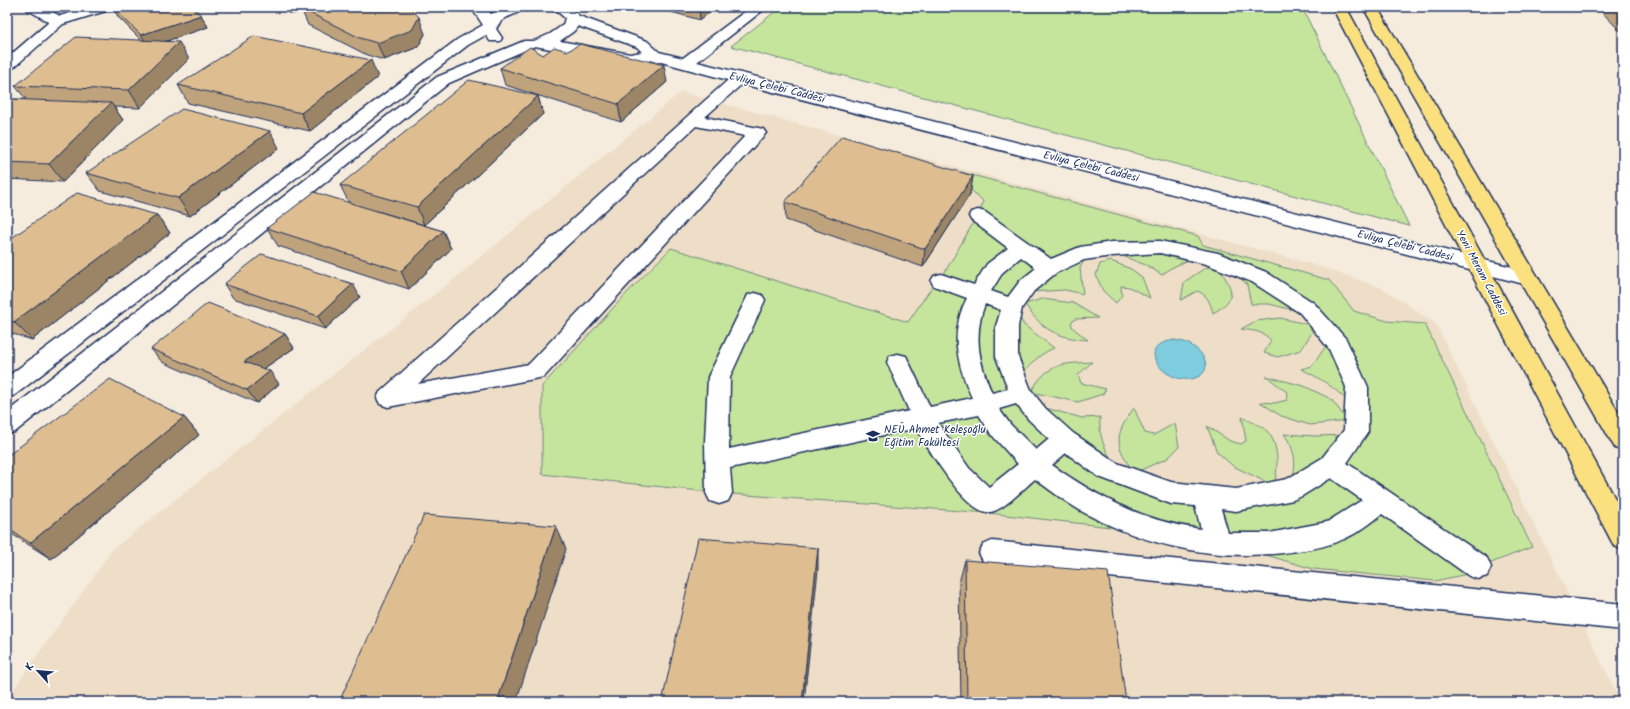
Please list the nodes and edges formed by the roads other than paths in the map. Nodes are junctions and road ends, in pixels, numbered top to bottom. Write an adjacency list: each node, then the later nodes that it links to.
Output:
1 (33, 7): 10 (street)
2 (104, 7): 10 (street)
3 (478, 7): 11 (street)
4 (518, 7): 11 (street)
5 (559, 7): 9 (street)
6 (760, 7): 14 (street)
7 (1339, 7): 20 (main road, Yeni Meram Caddesi)
8 (1370, 7): 22 (main road)
9 (573, 19): 12 (street); 13 (street, Evliya Çelebi Caddesi)
10 (58, 21): 15 (street)
11 (490, 25): 12 (street); 28 (street)
12 (536, 43): 13 (street, Evliya Çelebi Caddesi); 32 (street)
13 (654, 55): 14 (street, Evliya Çelebi Caddesi)
14 (686, 63): 16 (street, Evliya Çelebi Caddesi)
15 (7, 66)
16 (739, 78): 17 (street); 20 (street, Evliya Çelebi Caddesi)
17 (692, 120): 17 (street)
18 (978, 216): 19 (street)
19 (1021, 248): 21 (street); 24 (street)
20 (1476, 264): 22 (street, Evliya Çelebi Caddesi); 41 (main road, Yeni Meram Caddesi)
21 (1049, 268): 26 (street); 37 (street)
22 (1528, 278): 34 (main road)
23 (940, 281): 24 (street)
24 (979, 294): 26 (street); 30 (street)
25 (755, 300): 35 (street)
26 (1012, 306): 29 (street)
27 (898, 362): 31 (street)
28 (7, 389)
29 (1021, 394): 30 (street); 33 (street)
30 (986, 404): 31 (street); 36 (street)
31 (922, 416): 35 (street); 36 (street)
32 (7, 425)
33 (1065, 440): 36 (street); 39 (street)
34 (1623, 441)
35 (718, 461): 38 (street)
36 (1033, 465): 42 (street)
37 (1331, 465): 39 (street); 40 (street)
38 (719, 493)
39 (1205, 497): 42 (street)
40 (1380, 500): 42 (street); 44 (street)
41 (1623, 538)
42 (1218, 543)
43 (992, 553): 45 (street)
44 (1478, 567)
45 (1623, 617)

